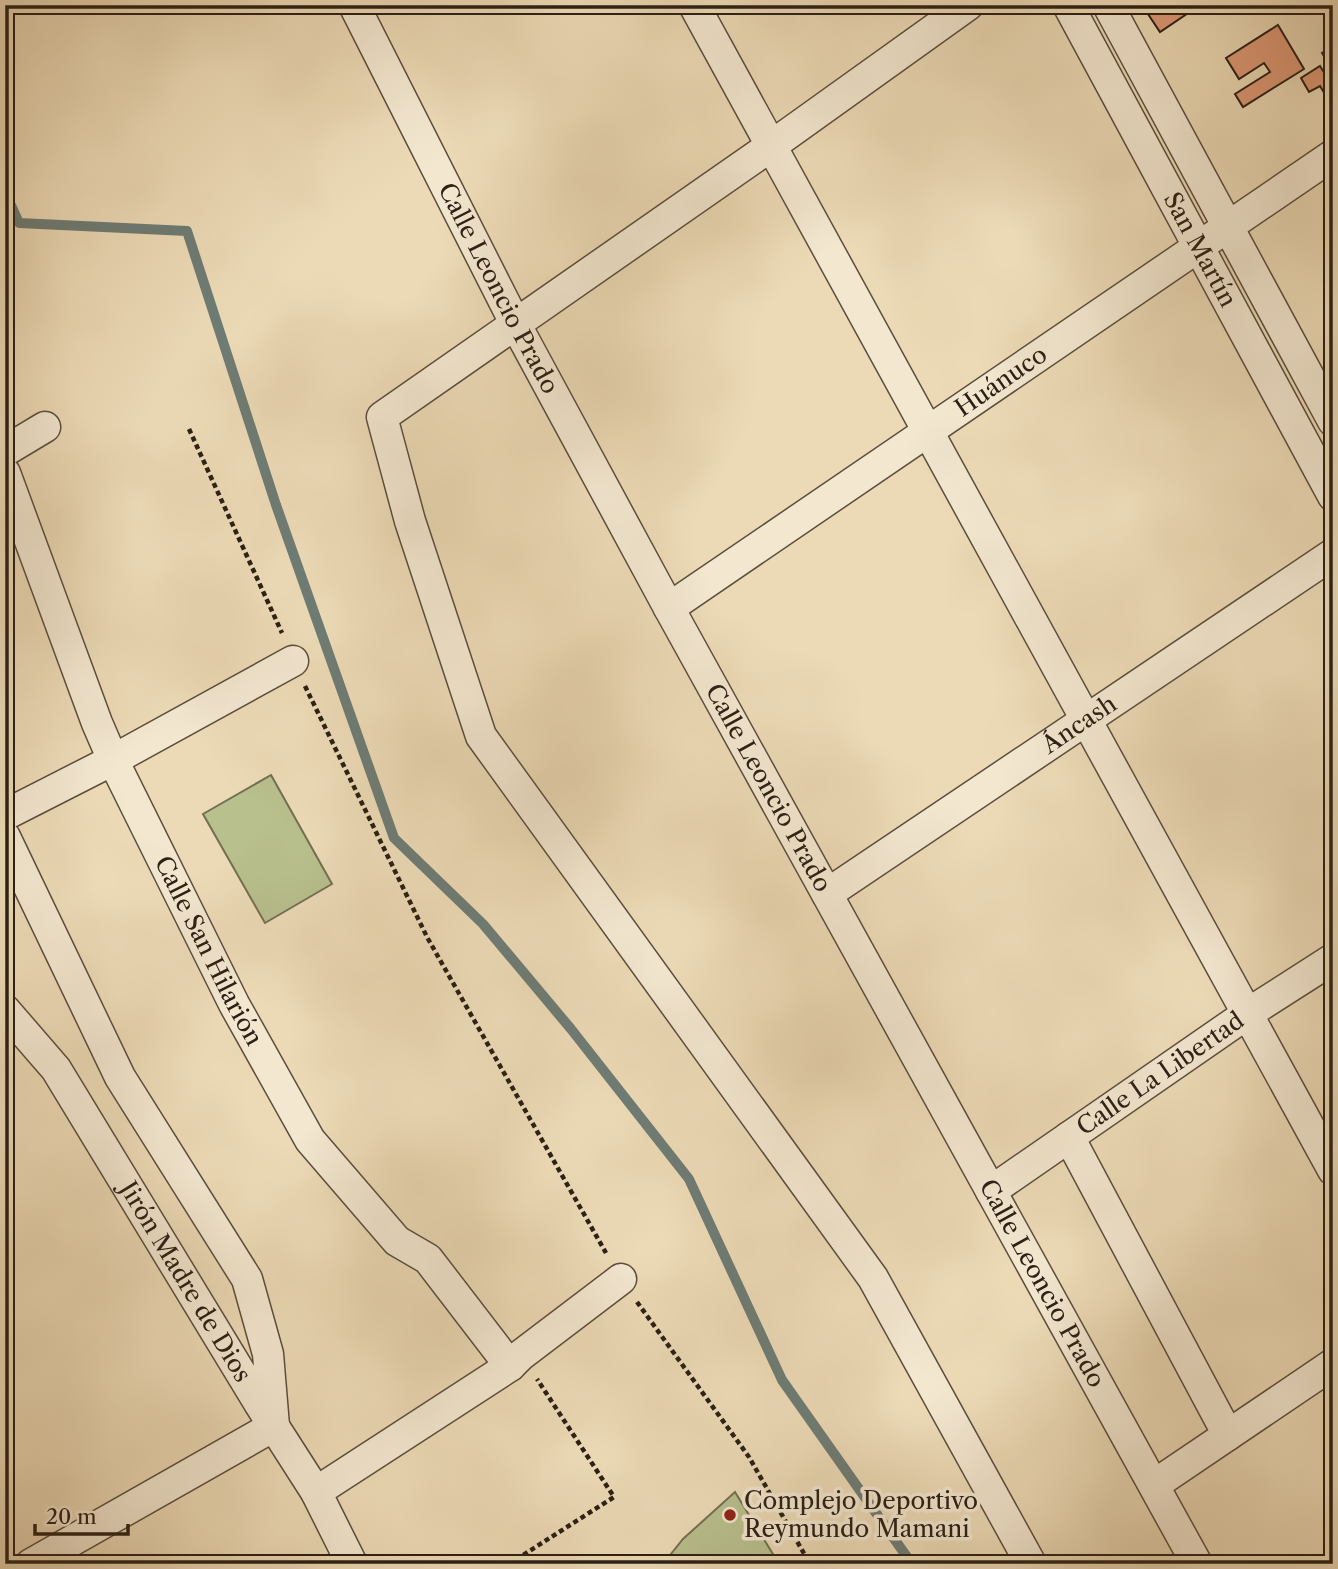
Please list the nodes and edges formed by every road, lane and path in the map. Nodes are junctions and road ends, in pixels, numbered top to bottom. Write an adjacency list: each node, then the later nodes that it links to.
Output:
1 (694, 5): 8 (street)
2 (968, 5): 8 (street)
3 (1068, 5): 7 (street, San Martín)
4 (1108, 5): 6 (street, San Martín)
5 (356, 6): 12 (street, Calle Leoncio Prado)
6 (1151, 85): 7 (street); 10 (street, San Martín)
7 (1120, 102): 11 (street, San Martín)
8 (771, 146): 12 (street); 16 (street)
9 (1333, 155): 10 (street, Huánuco)
10 (1228, 227): 11 (street, Huánuco); 13 (street, San Martín)
11 (1198, 247): 16 (street, Huánuco); 19 (street, San Martín)
12 (516, 325): 21 (street, Calle Leoncio Prado); 45 (street)
13 (1333, 421)
14 (45, 427): 17 (street)
15 (189, 429): 22 (path)
16 (928, 431): 21 (street, Huánuco); 23 (street)
17 (5, 451)
18 (5, 473): 24 (street, Calle San Hilarión)
19 (1333, 496)
20 (1333, 554): 23 (street, Áncash)
21 (669, 608): 27 (street, Calle Leoncio Prado)
22 (293, 661): 24 (street); 34 (path)
23 (1086, 720): 27 (street, Áncash); 30 (street)
24 (113, 760): 25 (street); 35 (street, Calle San Hilarión)
25 (5, 815)
26 (5, 837): 37 (street)
27 (827, 894): 33 (street, Calle Leoncio Prado)
28 (1333, 959): 30 (street, Calle La Libertad)
29 (5, 1010): 37 (street, Jirón Madre de Dios)
30 (1247, 1014): 31 (street, Calle La Libertad); 32 (street)
31 (1069, 1137): 33 (street, Calle La Libertad); 38 (street)
32 (1333, 1170)
33 (992, 1191): 39 (street, Calle Leoncio Prado)
34 (621, 1279): 35 (street); 44 (path)
35 (516, 1360): 40 (street); 43 (path)
36 (1333, 1364): 38 (street)
37 (274, 1426): 40 (street, Jirón Madre de Dios); 41 (street)
38 (1228, 1435): 39 (street)
39 (1154, 1485): 46 (street, Calle Leoncio Prado)
40 (316, 1492): 42 (street, Jirón Madre de Dios)
41 (31, 1564)
42 (352, 1564)
43 (509, 1564)
44 (810, 1564)
45 (1031, 1564)
46 (1197, 1564)

